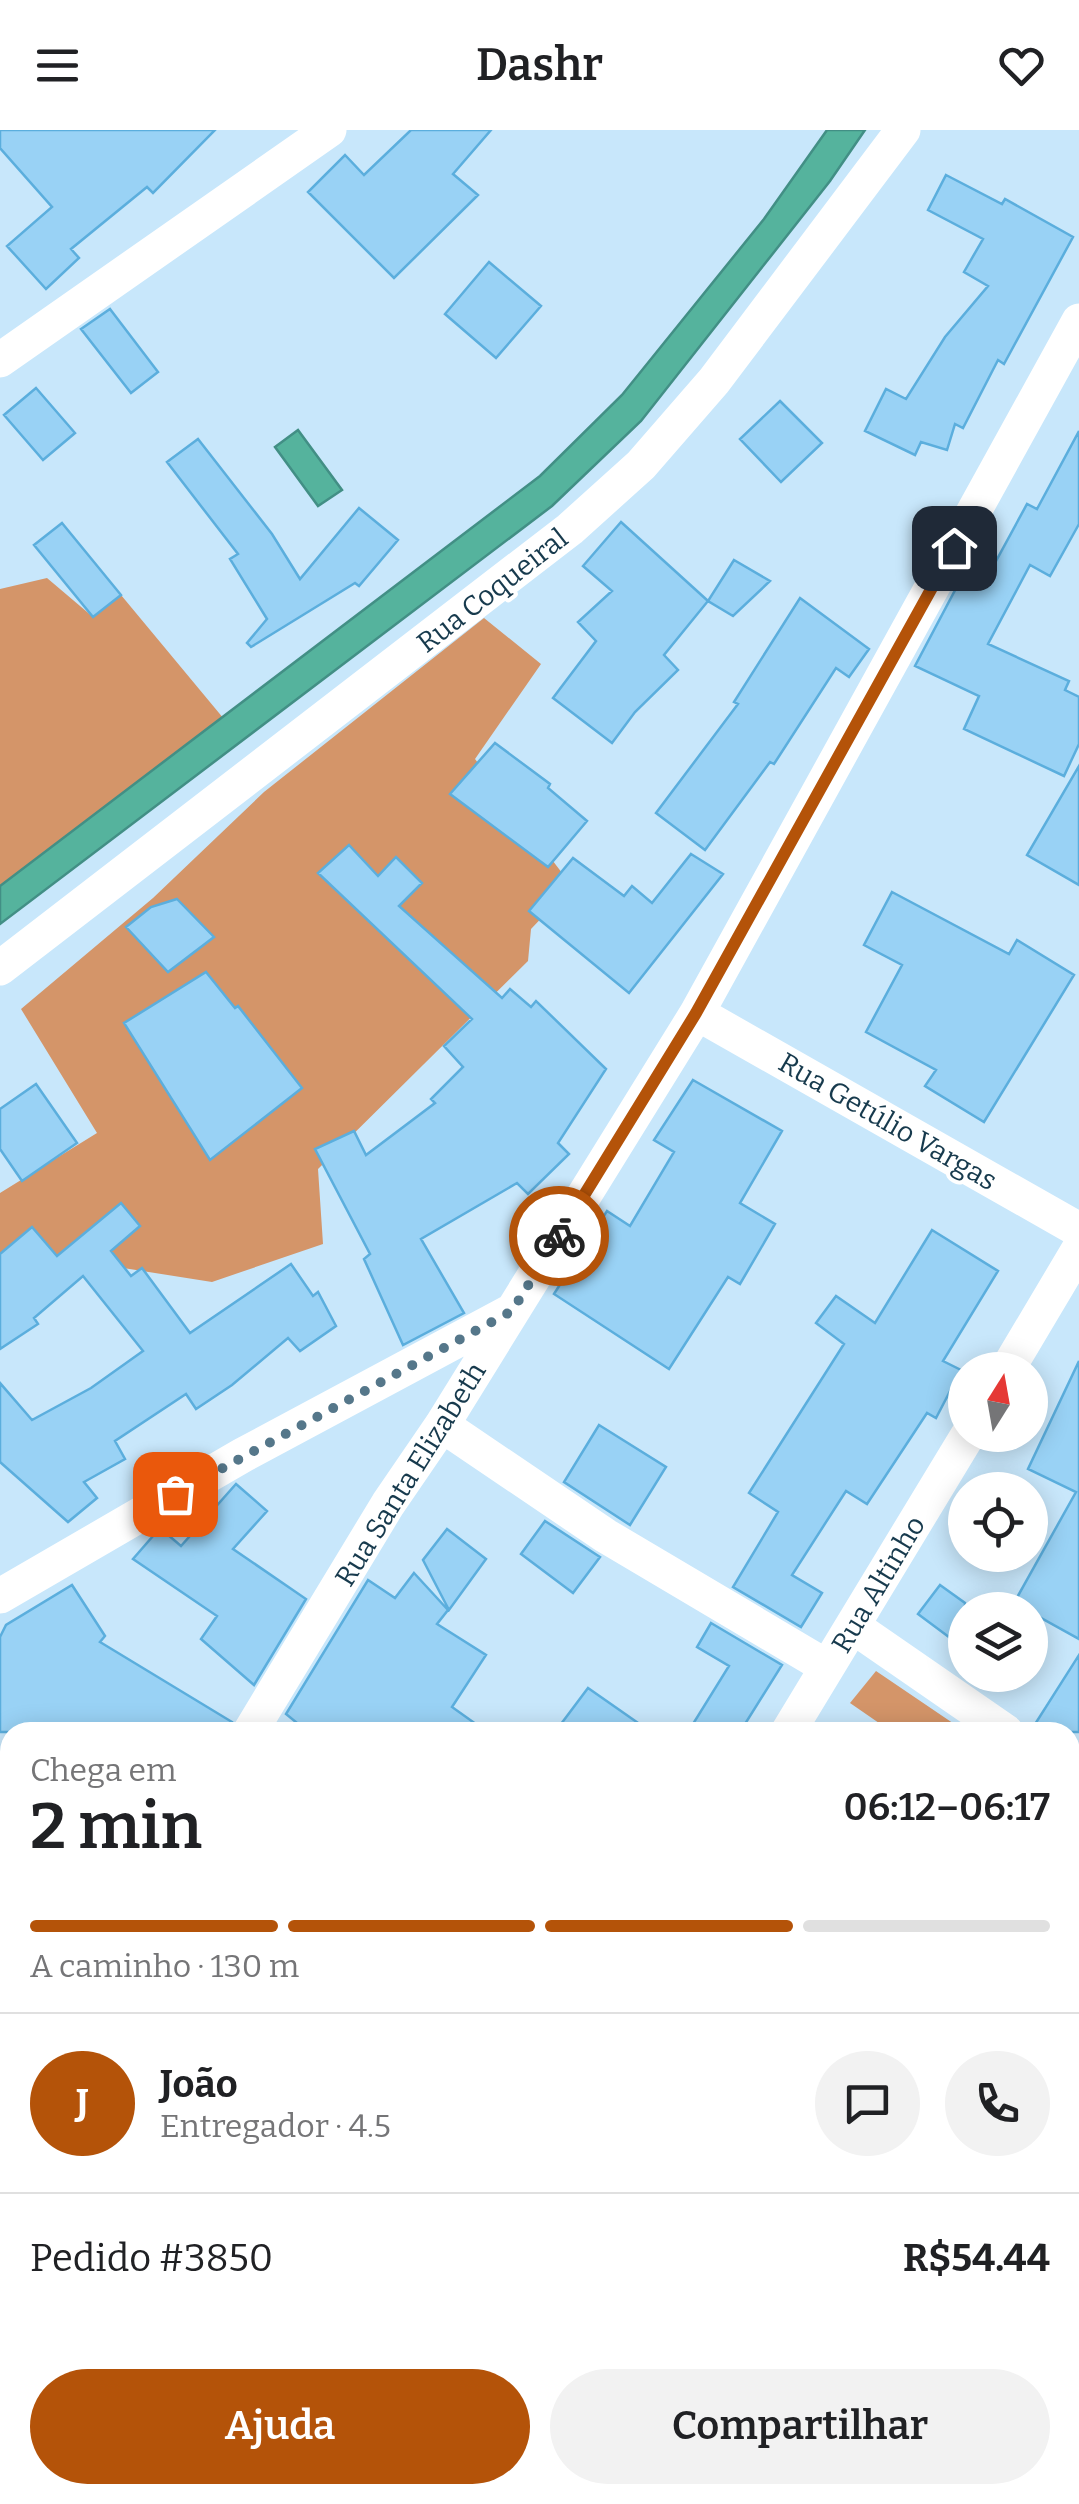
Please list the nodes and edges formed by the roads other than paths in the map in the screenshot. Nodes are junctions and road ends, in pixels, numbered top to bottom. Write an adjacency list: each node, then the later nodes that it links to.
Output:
1 (329, 130): 4 (street)
2 (902, 130): 5 (street, Rua Coqueiral)
3 (1079, 320): 6 (street, Rua Santa Elizabeth)
4 (0, 360)
5 (0, 968)
6 (696, 1013): 7 (street, Rua Getúlio Vargas); 9 (street, Rua Santa Elizabeth)
7 (1079, 1230)
8 (1079, 1248): 10 (street)
9 (512, 1311): 11 (street, Rua Santa Elizabeth); 13 (street)
10 (1018, 1352)
11 (442, 1425): 15 (street); 16 (street, Rua Santa Elizabeth)
12 (958, 1452): 14 (street, Rua Altinho)
13 (0, 1596)
14 (854, 1627): 15 (street, Rua Altinho); 18 (street)
15 (827, 1667): 17 (street, Rua Altinho)
16 (256, 1722)
17 (794, 1722)
18 (992, 1722)

